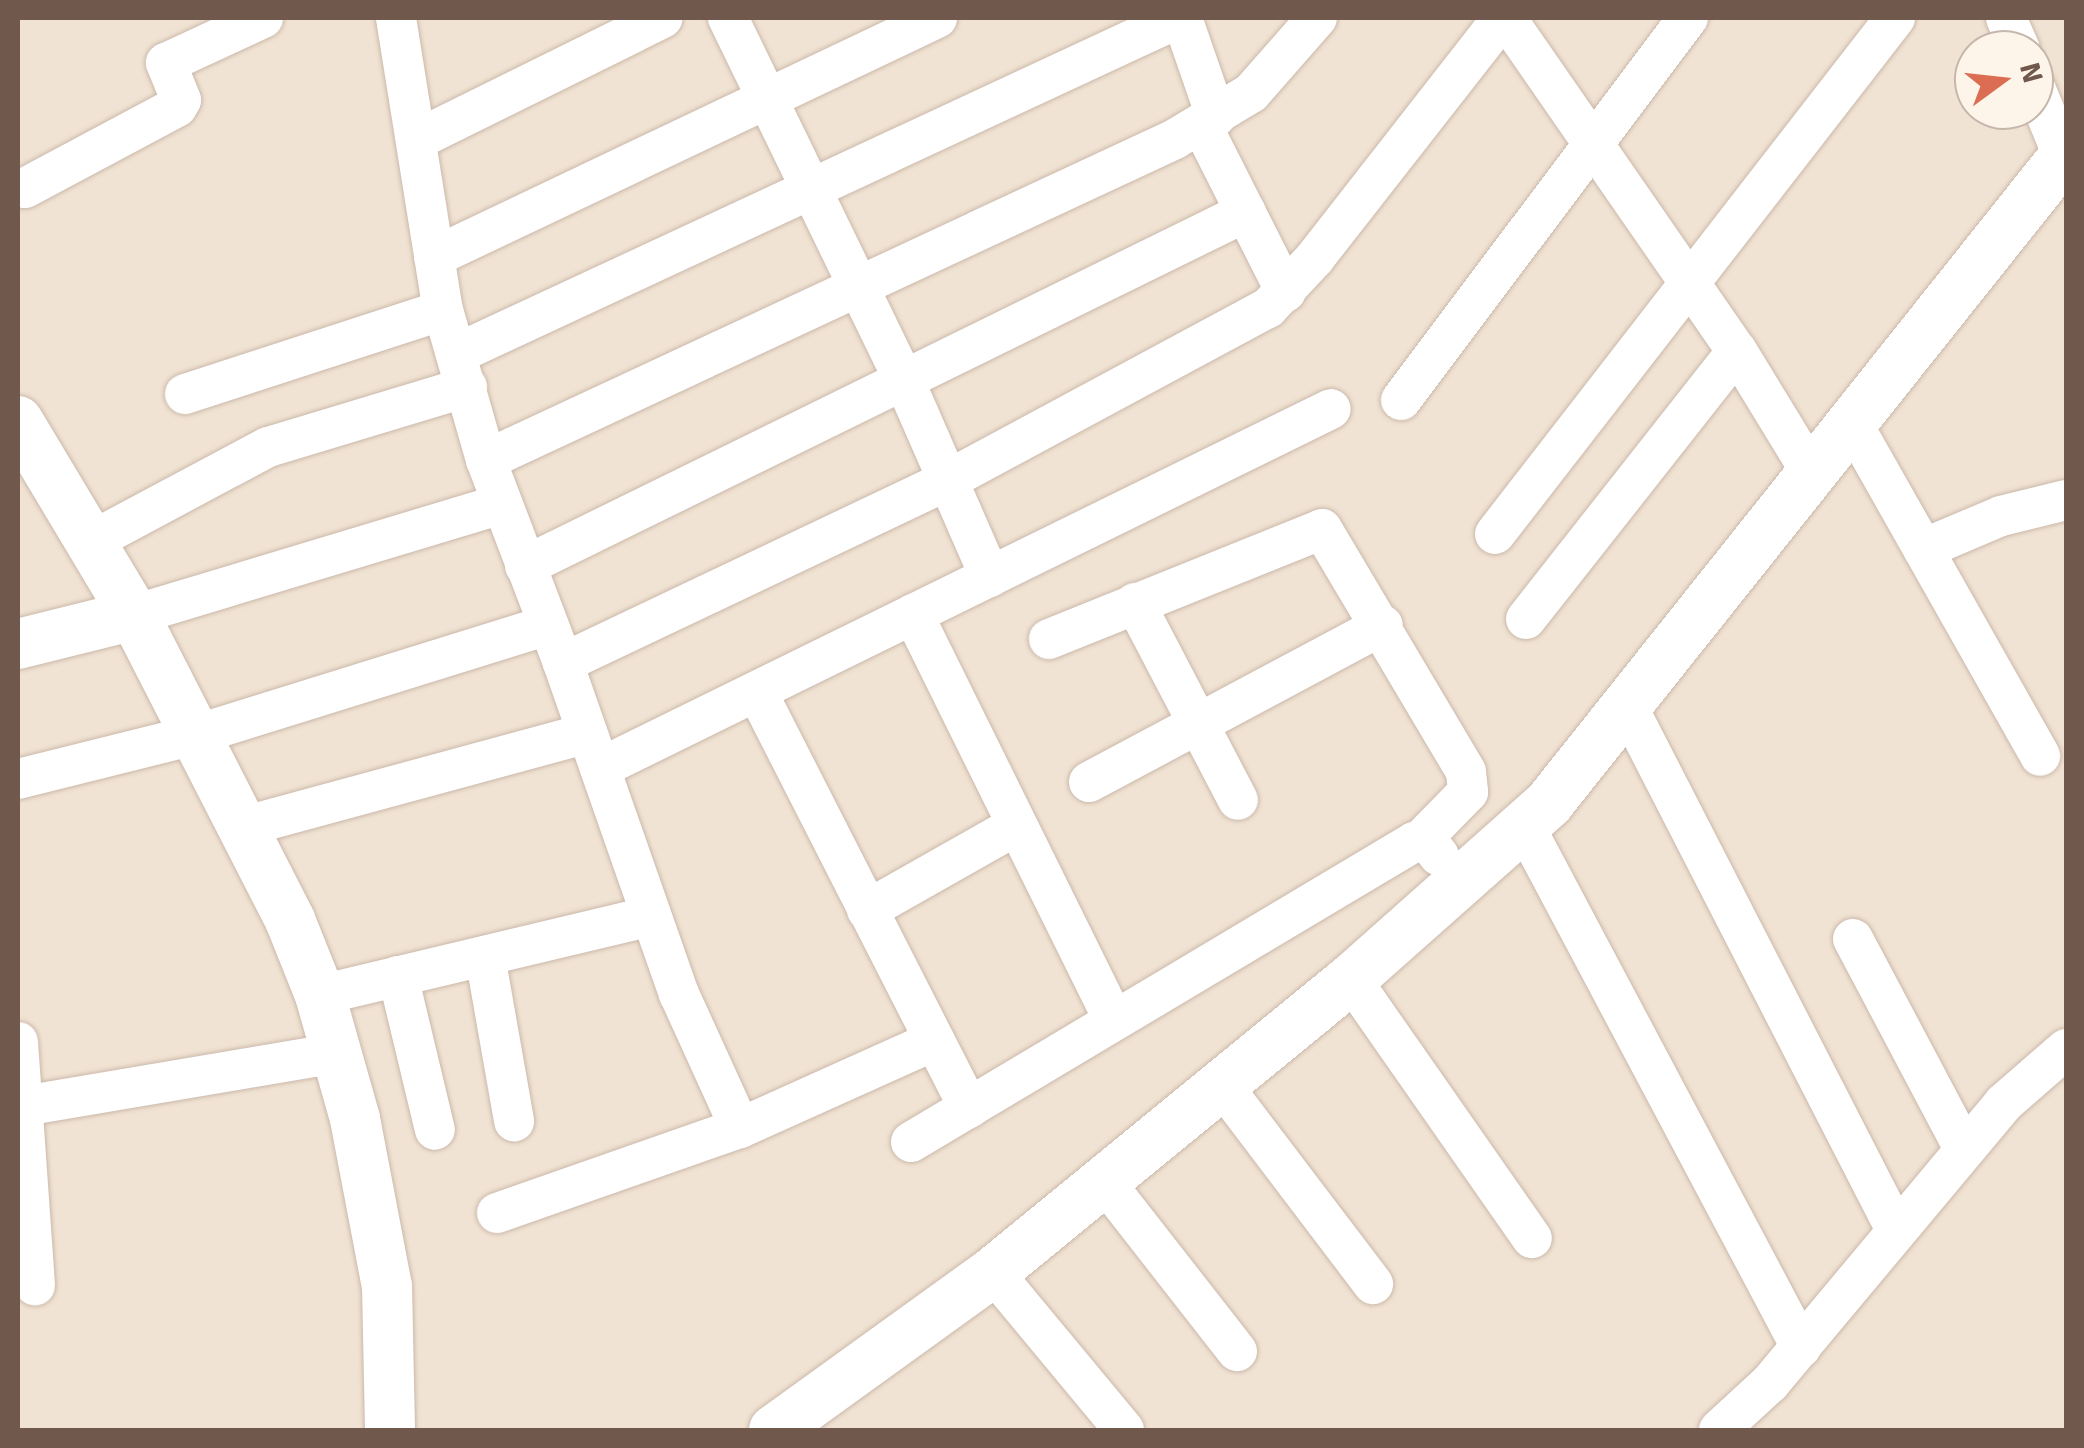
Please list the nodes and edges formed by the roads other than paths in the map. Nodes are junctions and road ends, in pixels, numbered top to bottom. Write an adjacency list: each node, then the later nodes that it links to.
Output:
1 (263, 18): 19 (street)
2 (396, 18): 15 (street)
3 (663, 18): 11 (street)
4 (728, 18): 12 (street)
5 (937, 18): 12 (street)
6 (1180, 18): 13 (street); 18 (street)
7 (1504, 18): 16 (street); 24 (street)
8 (1688, 18): 16 (street)
9 (1895, 18): 22 (street)
10 (1314, 19): 13 (street)
11 (598, 32): 15 (street)
12 (768, 100): 18 (street); 21 (street)
13 (1208, 120): 20 (street); 23 (street)
14 (2054, 130): 17 (street)
15 (416, 140): 21 (street)
16 (1592, 148): 22 (street); 30 (street)
17 (2065, 156): 33 (street)
18 (808, 185): 23 (street); 27 (street)
19 (25, 188)
20 (1246, 212): 24 (street); 28 (street)
21 (434, 257): 25 (street)
22 (1690, 283): 26 (street); 39 (street)
23 (857, 285): 28 (street); 34 (street)
24 (1286, 292): 36 (street)
25 (444, 310): 27 (street); 29 (street)
26 (1737, 352): 35 (street); 47 (street)
27 (461, 371): 34 (street); 40 (street)
28 (904, 380): 36 (street); 42 (street)
29 (185, 394)
30 (1401, 400)
31 (1331, 410): 43 (street)
32 (18, 420): 40 (street)
33 (1853, 424): 35 (street); 41 (street)
34 (486, 460): 38 (street)
35 (1814, 478): 54 (street)
36 (950, 479): 43 (street); 52 (street)
37 (2066, 500): 41 (street)
38 (502, 504): 42 (street); 46 (street)
39 (1495, 534)
40 (90, 542): 46 (street)
41 (1923, 549): 58 (street)
42 (526, 566): 48 (street)
43 (990, 576): 45 (street)
44 (1135, 603): 49 (street); 50 (street); 55 (street)
45 (913, 614): 53 (street); 64 (street)
46 (134, 615): 51 (street); 56 (street)
47 (1526, 619)
48 (548, 625): 52 (street); 56 (street)
49 (1383, 625): 55 (street); 65 (street)
50 (1049, 640)
51 (18, 644)
52 (563, 663): 57 (street)
53 (756, 692): 57 (street); 67 (street)
54 (1628, 706): 62 (street); 89 (street)
55 (1199, 724): 60 (street); 61 (street)
56 (195, 735): 59 (street); 63 (street)
57 (593, 751): 63 (street); 68 (street)
58 (2040, 756)
59 (18, 779)
60 (1089, 782)
61 (1238, 800)
62 (1525, 826): 66 (street); 94 (street)
63 (242, 827): 73 (street)
64 (1014, 827): 67 (street); 74 (street)
65 (1422, 839): 66 (street); 74 (street)
66 (1458, 884): 72 (street)
67 (867, 910): 75 (street)
68 (652, 916): 70 (street); 83 (street)
69 (1852, 939): 86 (street)
70 (485, 956): 71 (street); 82 (street)
71 (398, 976): 73 (street); 84 (street)
72 (1351, 979): 79 (street); 90 (street)
73 (320, 994): 78 (street)
74 (1114, 1019): 81 (street)
75 (934, 1041): 81 (street); 83 (street)
76 (18, 1042): 80 (street)
77 (2066, 1050): 86 (street)
78 (336, 1053): 80 (street); 96 (street)
79 (1222, 1084): 87 (street); 92 (street)
80 (21, 1106): 93 (street)
81 (969, 1108): 85 (street)
82 (514, 1121)
83 (740, 1128): 88 (street)
84 (435, 1130)
85 (911, 1142)
86 (1964, 1149): 89 (street)
87 (1104, 1181): 91 (street); 95 (street)
88 (497, 1213)
89 (1895, 1228): 94 (street)
90 (1532, 1238)
91 (992, 1272): 97 (street); 98 (street)
92 (1373, 1284)
93 (35, 1285)
94 (1801, 1347): 99 (street)
95 (1236, 1351)
96 (390, 1430)
97 (774, 1430)
98 (1124, 1430)
99 (1718, 1430)

